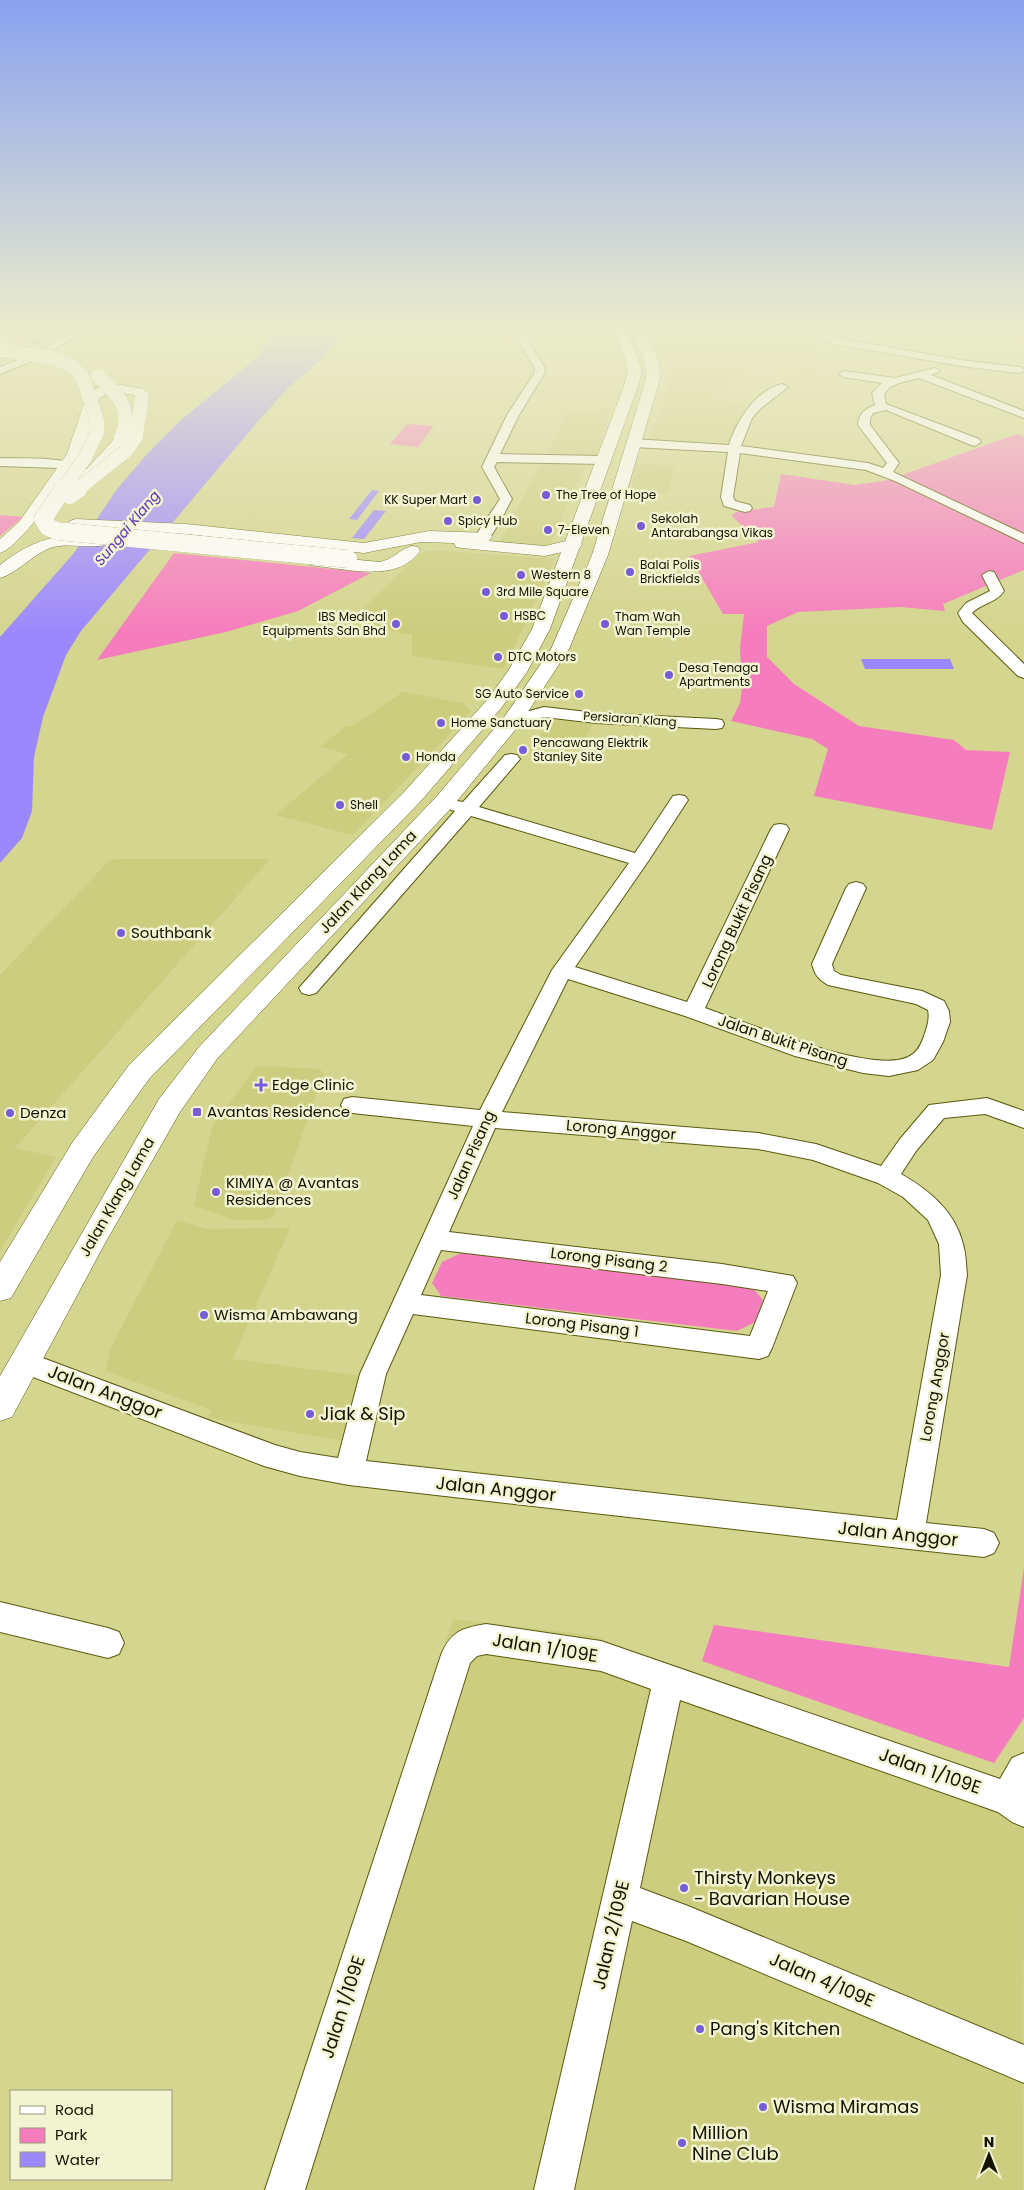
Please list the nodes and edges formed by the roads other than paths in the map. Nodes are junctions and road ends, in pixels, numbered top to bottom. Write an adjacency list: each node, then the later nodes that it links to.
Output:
1 (75, 428): 16 (main road)
2 (82, 428): 16 (main road, bridge)
3 (98, 428): 28 (main road, bridge)
4 (110, 428): 24 (main road, bridge)
5 (124, 428): 17 (main road, bridge)
6 (137, 428): 24 (main road, bridge)
7 (507, 428): 18 (street)
8 (615, 428): 19 (main road, Jalan Klang Lama)
9 (638, 428): 14 (main road, Jalan Klang Lama)
10 (742, 428): 15 (street)
11 (866, 428): 22 (street)
12 (942, 428): 13 (street)
13 (975, 442)
14 (633, 443): 15 (street); 21 (main road, Jalan Klang Lama)
15 (735, 449): 22 (street); 25 (street)
16 (73, 454): 17 (street); 20 (street); 23 (street); 32 (main road)
17 (108, 454): 23 (main road)
18 (492, 458): 19 (street); 31 (street)
19 (604, 460): 34 (main road, Jalan Klang Lama)
20 (0, 462)
21 (625, 468): 34 (main road); 41 (main road, Jalan Klang Lama)
22 (885, 472): 30 (street)
23 (87, 480): 32 (main road)
24 (70, 496): 26 (main road)
25 (745, 508)
26 (62, 522): 27 (main road); 37 (main road)
27 (255, 536): 29 (main road); 35 (main road)
28 (102, 539): 35 (main road); 37 (main road, bridge); 38 (main road)
29 (282, 539): 31 (main road); 36 (main road)
30 (1024, 539)
31 (480, 541): 34 (main road); 37 (main road)
32 (0, 549)
33 (412, 551): 34 (main road); 36 (main road); 37 (main road)
34 (572, 551): 59 (main road, Jalan Klang Lama)
35 (236, 553): 36 (main road)
36 (266, 556)
37 (350, 556)
38 (0, 573)
39 (988, 575): 40 (street)
40 (1024, 673)
41 (528, 696): 42 (street); 43 (main road, Jalan Klang Lama)
42 (544, 712): 43 (street, Persiaran Klang); 44 (street, Persiaran Klang)
43 (513, 720): 47 (main road, Jalan Klang Lama)
44 (716, 724)
45 (511, 759): 47 (street)
46 (679, 800): 49 (street, Jalan Pisang)
47 (456, 805): 49 (street); 52 (street); 62 (main road, Jalan Klang Lama)
48 (780, 830): 53 (street, Lorong Bukit Pisang)
49 (640, 860): 51 (street, Jalan Pisang)
50 (856, 888): 53 (street, Jalan Bukit Pisang)
51 (562, 970): 53 (street, Jalan Bukit Pisang); 55 (street, Jalan Pisang)
52 (309, 988)
53 (693, 1012)
54 (352, 1105): 55 (street, Lorong Anggor)
55 (487, 1119): 57 (street, Lorong Anggor); 58 (street, Jalan Pisang)
56 (1024, 1120): 57 (street)
57 (886, 1177): 65 (street, Lorong Anggor)
58 (434, 1240): 60 (street, Jalan Pisang); 61 (street, Lorong Pisang 2)
59 (0, 1288)
60 (405, 1303): 61 (street, Lorong Pisang 1); 64 (street, Jalan Pisang)
61 (759, 1348)
62 (24, 1362): 63 (main road, Jalan Klang Lama); 64 (street, Jalan Anggor)
63 (0, 1407)
64 (349, 1472): 65 (street, Jalan Anggor)
65 (909, 1536): 66 (street, Jalan Anggor)
66 (984, 1543)
67 (0, 1618): 68 (street)
68 (108, 1643)
69 (669, 1679): 71 (street, Jalan 1/109E); 72 (street, Jalan 2/109E); 74 (street, Jalan 1/109E)
70 (1024, 1770): 71 (street)
71 (1016, 1804)
72 (619, 1898): 73 (street, Jalan 4/109E); 75 (street, Jalan 2/109E)
73 (1024, 2064)
74 (285, 2190)
75 (554, 2190)

